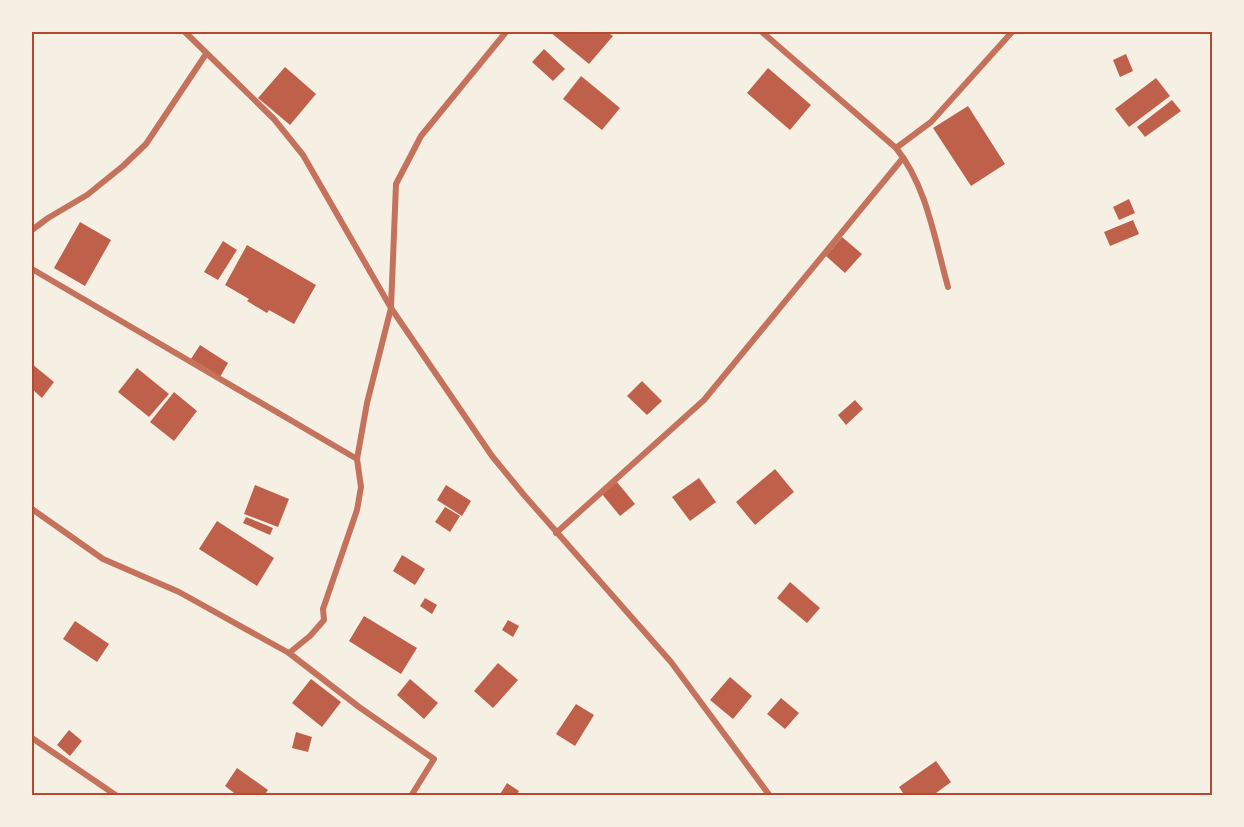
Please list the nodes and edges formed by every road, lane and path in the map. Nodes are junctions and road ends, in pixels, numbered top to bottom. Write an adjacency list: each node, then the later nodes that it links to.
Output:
1 (185, 32): 5 (street)
2 (506, 32): 11 (street)
3 (762, 32): 6 (street)
4 (1012, 32): 6 (street)
5 (206, 54): 8 (street); 11 (street)
6 (896, 148): 7 (street)
7 (903, 158): 10 (street); 14 (street)
8 (32, 230)
9 (32, 269): 12 (street)
10 (948, 287)
11 (391, 308): 12 (street); 14 (street)
12 (357, 459): 15 (street)
13 (32, 509): 15 (street)
14 (556, 533): 19 (street)
15 (289, 653): 18 (street)
16 (32, 738): 17 (street)
17 (117, 795)
18 (411, 795)
19 (770, 795)

